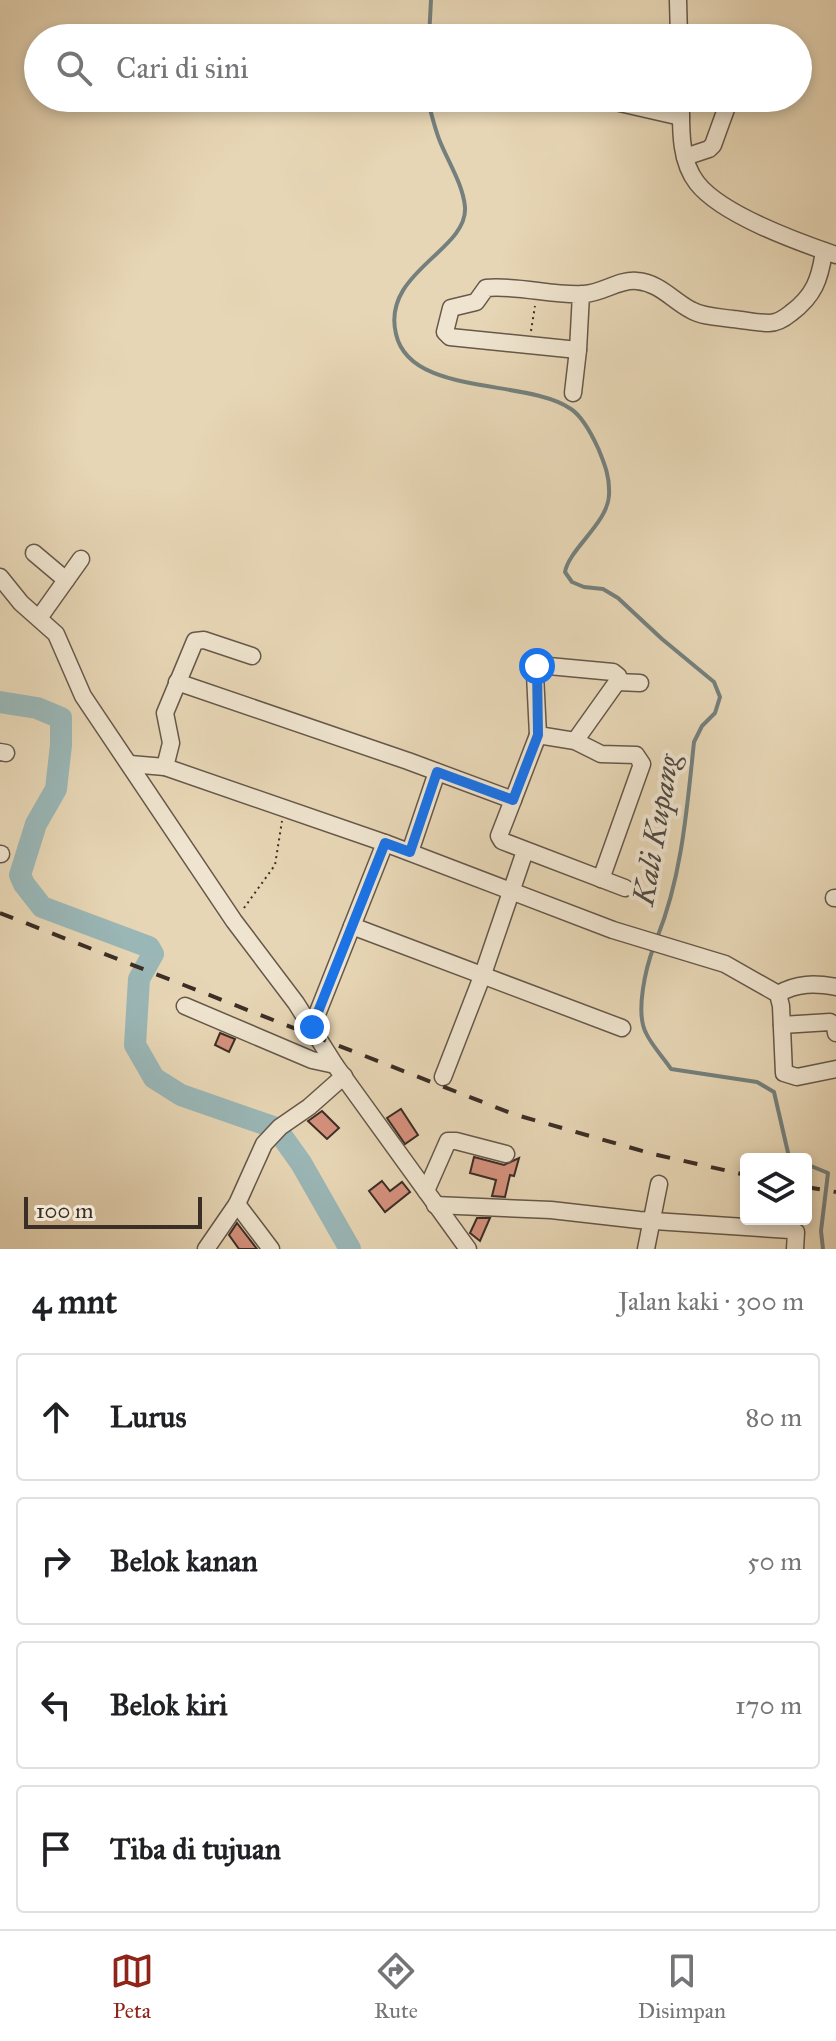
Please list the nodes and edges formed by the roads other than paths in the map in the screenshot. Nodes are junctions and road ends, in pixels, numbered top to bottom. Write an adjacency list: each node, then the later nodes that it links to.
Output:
1 (678, 0): 2 (street)
2 (679, 24)
3 (659, 112): 6 (street)
4 (681, 112): 6 (street)
5 (725, 112): 7 (street)
6 (681, 117): 7 (street)
7 (685, 157): 8 (street)
8 (830, 253): 9 (street)
9 (581, 294): 10 (street); 10 (street)
10 (578, 350): 11 (street)
11 (573, 393)
12 (34, 553): 15 (street)
13 (81, 559): 15 (street)
14 (0, 577): 16 (street)
15 (66, 580): 16 (street)
16 (39, 618): 23 (street)
17 (252, 656): 18 (street)
18 (177, 682): 24 (street); 25 (street)
19 (617, 682): 20 (street); 21 (street); 22 (street)
20 (640, 683)
21 (538, 735): 22 (street); 26 (street)
22 (575, 741): 30 (street)
23 (130, 764): 24 (street); 40 (street)
24 (165, 767): 27 (street)
25 (437, 772): 26 (street); 29 (street)
26 (513, 800): 28 (street)
27 (385, 843): 29 (street); 33 (street)
28 (525, 851): 30 (street); 32 (street)
29 (410, 852): 32 (street)
30 (601, 879): 31 (street)
31 (625, 888)
32 (511, 891): 34 (street); 36 (street)
33 (352, 926): 34 (street); 40 (street)
34 (483, 974): 41 (street); 44 (street)
35 (836, 987): 36 (street)
36 (778, 994): 38 (street)
37 (185, 1006): 43 (street)
38 (782, 1025): 39 (street); 42 (street)
39 (834, 1025)
40 (312, 1027): 43 (street)
41 (622, 1028)
42 (836, 1069)
43 (339, 1070): 47 (street); 48 (street)
44 (443, 1077)
45 (506, 1154): 47 (street)
46 (659, 1184): 49 (street)
47 (430, 1198): 49 (street); 52 (street)
48 (237, 1204): 50 (street); 51 (street)
49 (651, 1221): 53 (street); 54 (street)
50 (206, 1249)
51 (271, 1249)
52 (470, 1249)
53 (646, 1249)
54 (795, 1249)

